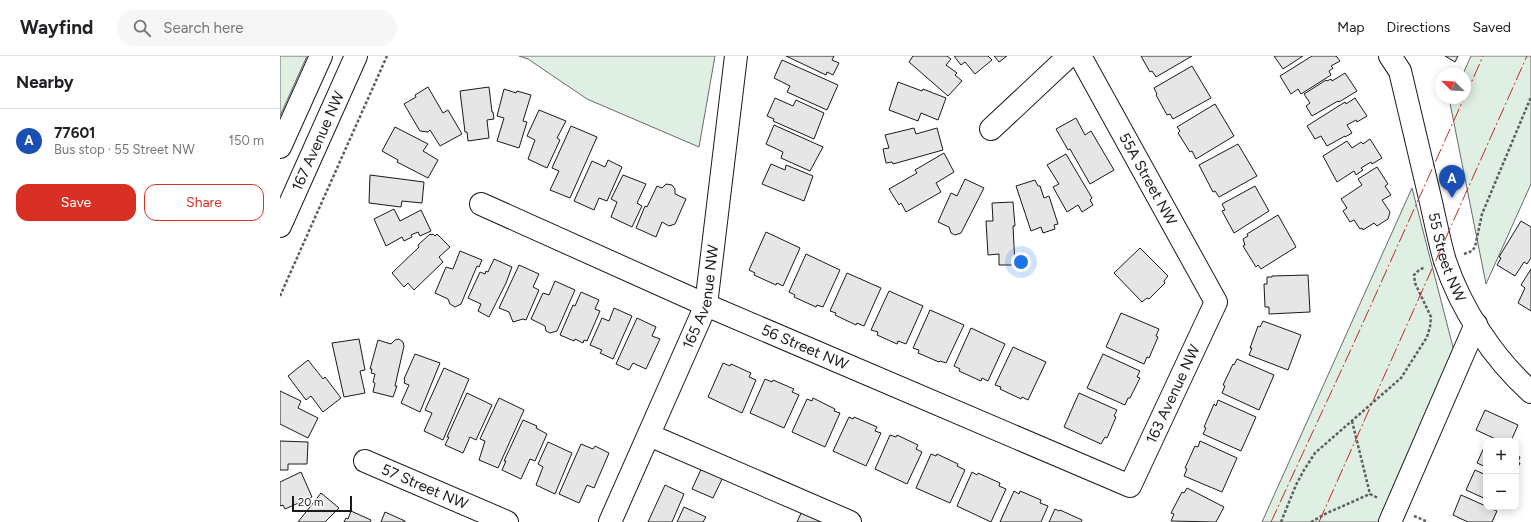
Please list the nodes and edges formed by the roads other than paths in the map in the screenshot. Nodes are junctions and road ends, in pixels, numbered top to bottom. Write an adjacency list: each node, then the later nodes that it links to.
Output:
1 (321, 56): 8 (street)
2 (356, 56): 10 (street, 167 Avenue NW)
3 (736, 56): 12 (street, 165 Avenue NW)
4 (1069, 56): 7 (street)
5 (1080, 56): 11 (street, 55A Street NW)
6 (1390, 56): 13 (street, 55 Street NW)
7 (991, 130)
8 (280, 147)
9 (481, 204): 12 (street, 56 Street NW)
10 (280, 226)
11 (1216, 302): 17 (street, 163 Avenue NW)
12 (706, 305): 15 (street, 165 Avenue NW); 17 (street, 56 Street NW)
13 (1476, 324): 14 (street, 55 Street NW); 18 (street)
14 (1531, 392)
15 (649, 435): 20 (street, 165 Avenue NW); 21 (street)
16 (365, 461): 19 (street, 57 Street NW)
17 (1130, 486)
18 (1393, 515)
19 (507, 522)
20 (610, 522)
21 (850, 522)

